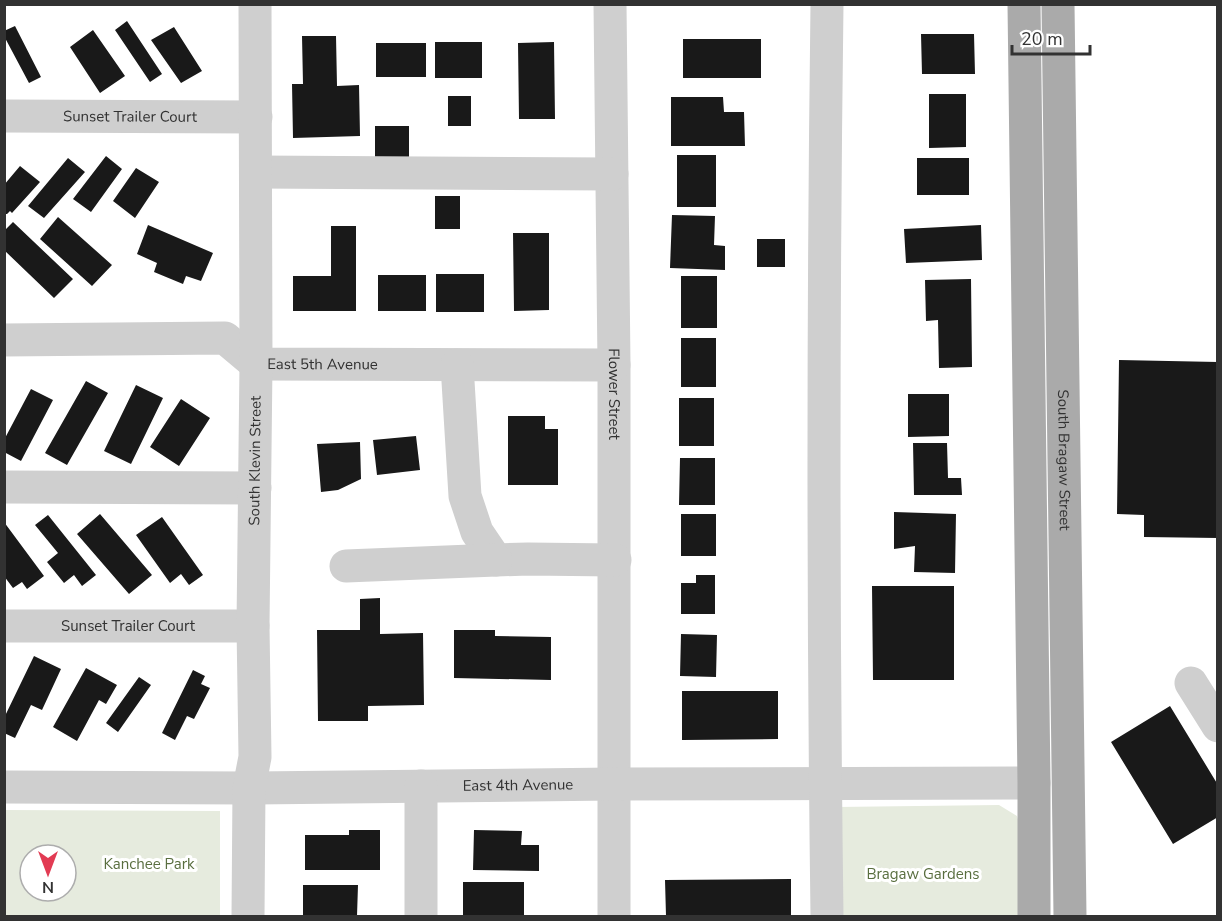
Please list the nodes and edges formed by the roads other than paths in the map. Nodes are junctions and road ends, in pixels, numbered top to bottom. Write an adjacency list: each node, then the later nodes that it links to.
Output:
1 (255, 4): 7 (street, South Klevin Street)
2 (610, 4): 9 (street, Flower Street)
3 (827, 4): 23 (street)
4 (1024, 4): 24 (main road)
5 (1058, 4): 34 (main road, South Bragaw Street)
6 (4, 116): 7 (street, Sunset Trailer Court)
7 (256, 117): 8 (street, South Klevin Street)
8 (256, 172): 9 (street); 11 (street, South Klevin Street)
9 (612, 174): 13 (street, Flower Street)
10 (4, 340): 11 (street, East 5th Avenue)
11 (256, 364): 12 (street, East 5th Avenue); 15 (street, South Klevin Street)
12 (457, 365): 13 (street, East 5th Avenue); 16 (street)
13 (614, 365): 17 (street, Flower Street)
14 (4, 487): 15 (street)
15 (255, 489): 20 (street, South Klevin Street)
16 (496, 560): 17 (street); 18 (street)
17 (615, 560): 25 (street, Flower Street)
18 (346, 566)
19 (4, 626): 20 (street, Sunset Trailer Court)
20 (253, 627): 28 (street, South Klevin Street)
21 (1191, 683): 22 (street)
22 (1218, 726)
23 (825, 783): 24 (street, East 4th Avenue); 25 (street, East 4th Avenue); 32 (street)
24 (1034, 783): 33 (main road)
25 (614, 784): 26 (street, East 4th Avenue); 31 (street, Flower Street)
26 (421, 786): 28 (street, East 4th Avenue); 30 (street)
27 (4, 787): 28 (street, East 4th Avenue)
28 (249, 788): 29 (street, South Klevin Street)
29 (248, 916)
30 (421, 916)
31 (614, 916)
32 (827, 916)
33 (1034, 916)
34 (1070, 916)

